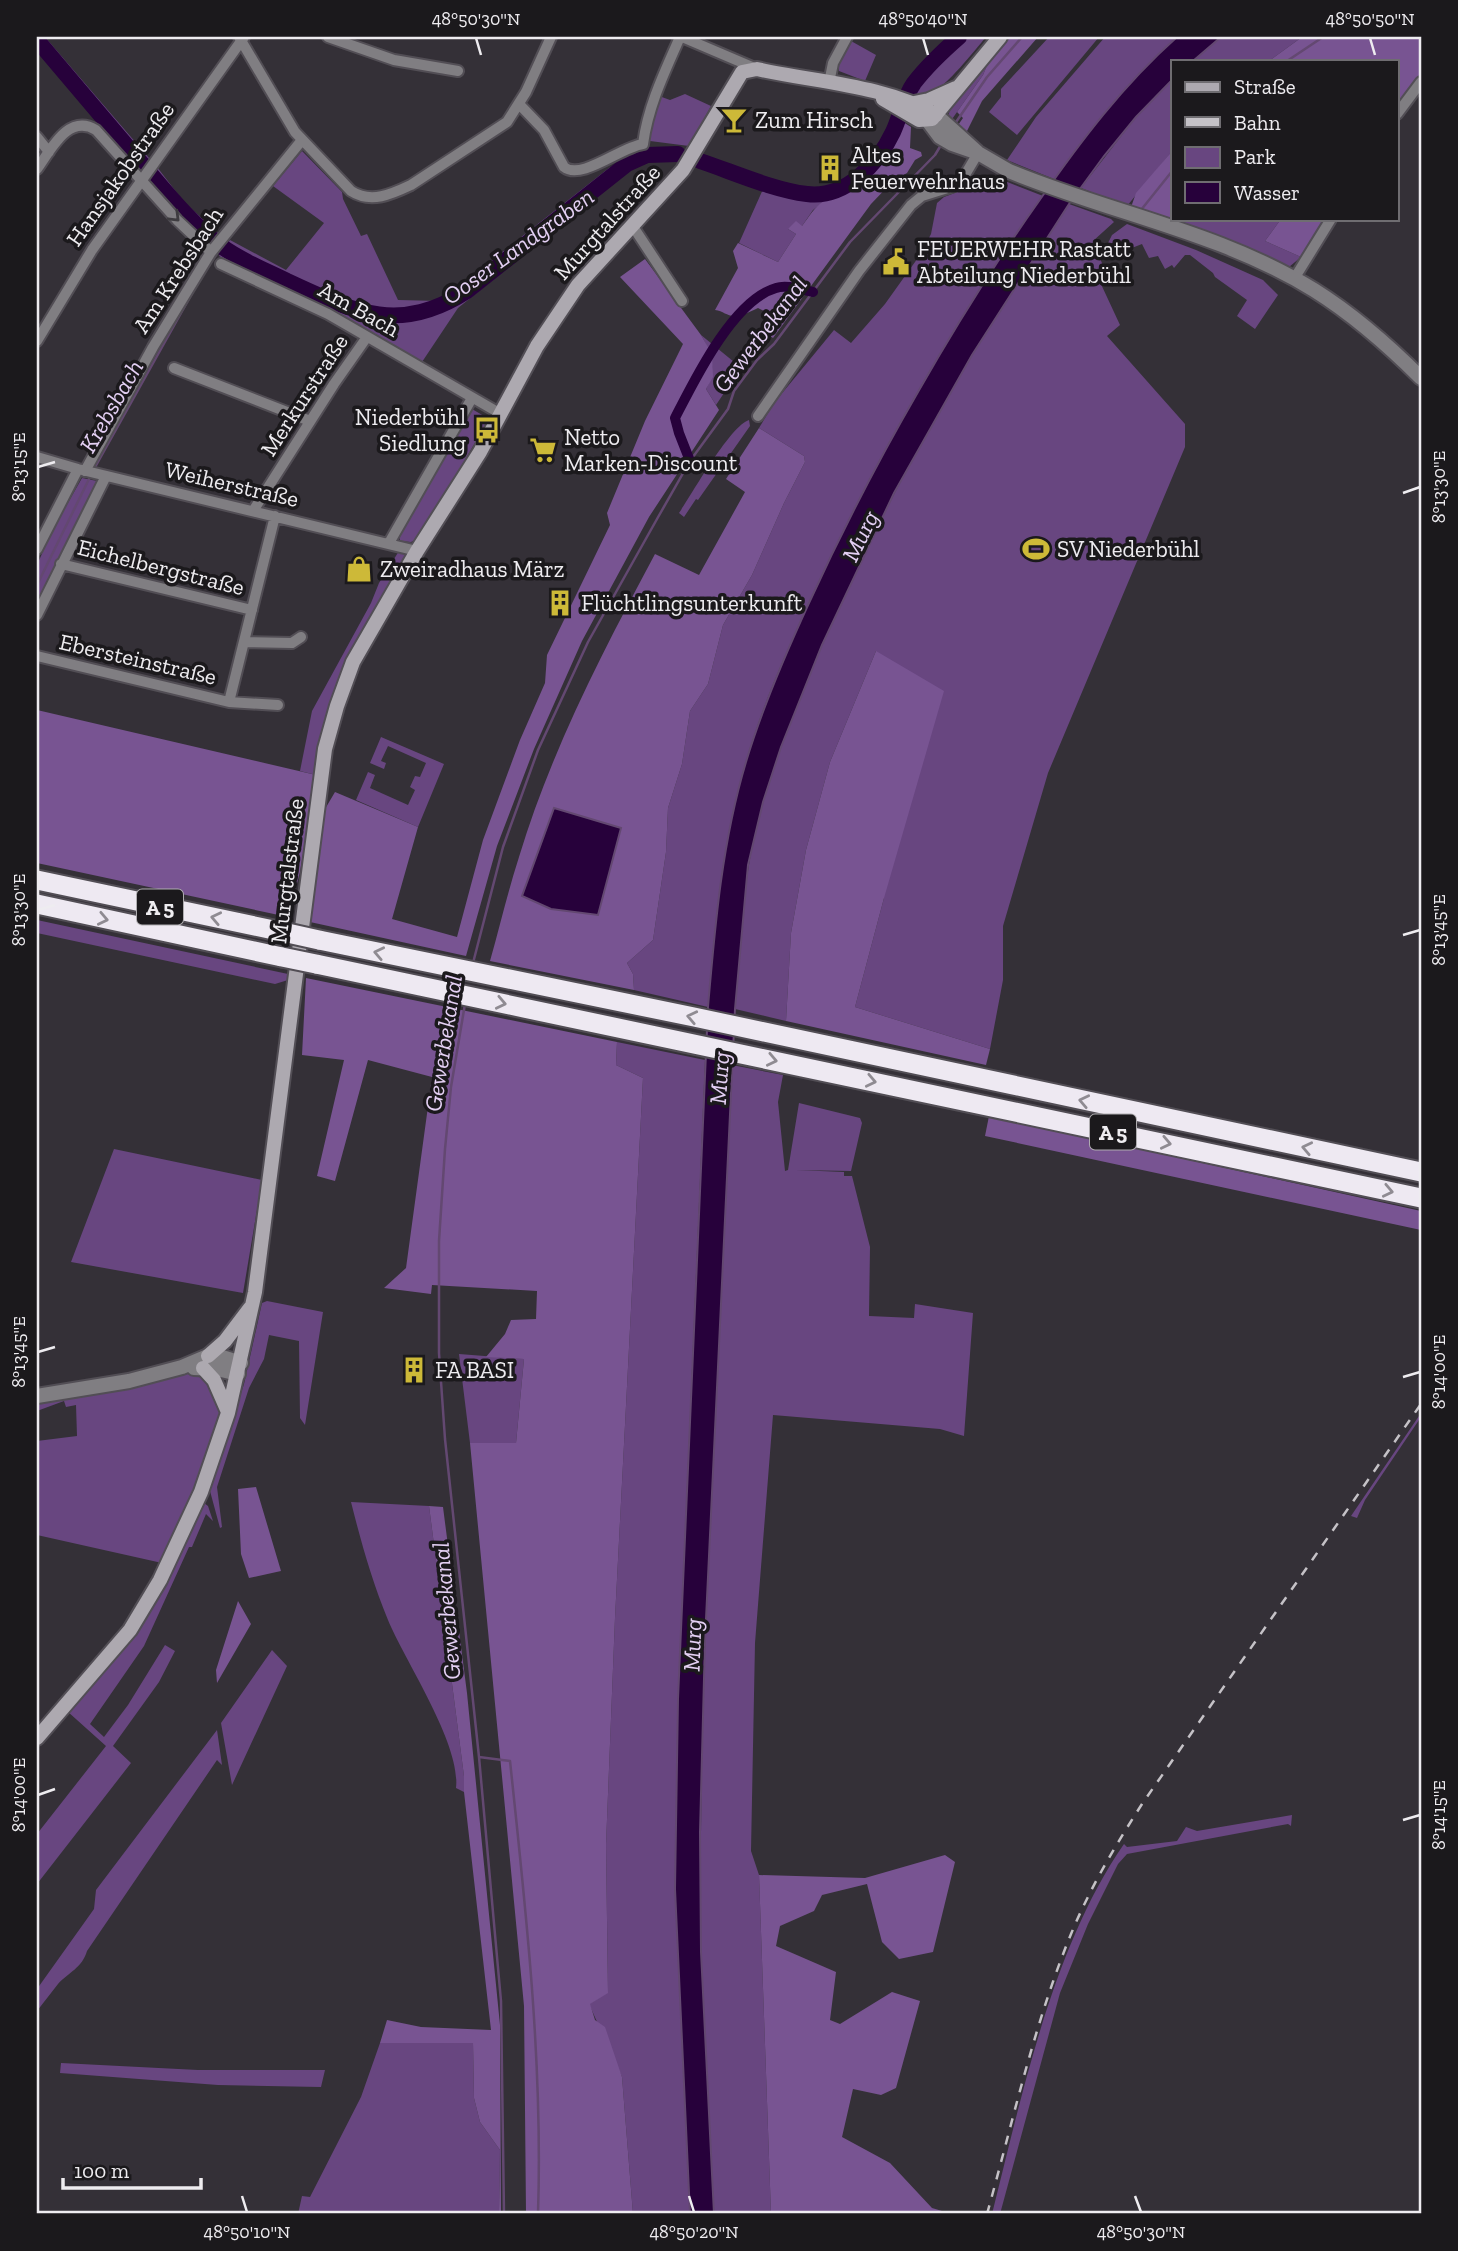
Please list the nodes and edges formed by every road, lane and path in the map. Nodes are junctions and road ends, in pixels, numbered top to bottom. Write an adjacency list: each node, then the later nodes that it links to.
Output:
1 (328, 37): 8 (street)
2 (551, 37): 12 (street)
3 (847, 37): 10 (street)
4 (1000, 37): 11 (main road)
5 (242, 38): 17 (street); 21 (street, Hansjakobstraße)
6 (687, 38): 7 (street); 12 (street)
7 (757, 69): 10 (main road); 23 (main road, Murgtalstraße)
8 (458, 71)
9 (1421, 82): 14 (street)
10 (829, 83): 13 (main road)
11 (959, 86): 13 (main road); 15 (main road)
12 (519, 104): 17 (street)
13 (906, 106): 15 (main road)
14 (1398, 113)
15 (932, 118): 19 (street)
16 (37, 137): 18 (street)
17 (302, 140): 24 (street, Am Krebsbach)
18 (49, 152): 20 (street); 21 (street)
19 (978, 153): 26 (street); 34 (street)
20 (37, 169)
21 (142, 180): 24 (street, one-way to 24); 29 (street, Hansjakobstraße)
22 (1330, 220): 26 (street)
23 (632, 225): 27 (street); 33 (main road, Murgtalstraße)
24 (216, 245): 37 (street, Am Krebsbach)
25 (222, 264): 28 (street, Am Bach)
26 (1294, 279): 31 (street)
27 (682, 301)
28 (367, 337): 32 (street, Am Bach); 35 (street, Merkurstraße)
29 (37, 341)
30 (174, 368): 35 (street)
31 (1421, 378)
32 (472, 398): 33 (street); 40 (street)
33 (501, 414): 42 (main road, Murgtalstraße)
34 (758, 416)
35 (310, 421): 38 (street, Merkurstraße)
36 (37, 457): 37 (street, Weiherstraße)
37 (91, 472): 38 (street, Weiherstraße); 41 (street, Am Krebsbach); 43 (street, Eichelbergstraße)
38 (253, 511): 39 (street, Weiherstraße)
39 (275, 516): 40 (street, Weiherstraße); 44 (street)
40 (389, 543): 42 (street, Weiherstraße)
41 (37, 549)
42 (417, 551): 55 (main road, Murgtalstraße)
43 (61, 564): 44 (street, Eichelbergstraße); 45 (street, Eichelbergstraße)
44 (252, 610): 47 (street)
45 (37, 615)
46 (301, 637): 47 (street)
47 (244, 642): 49 (street)
48 (37, 656): 49 (street, Ebersteinstraße)
49 (229, 702): 50 (street, Ebersteinstraße)
50 (278, 705)
51 (37, 880): 53 (highway, A 5, one-way to 51, bridge)
52 (37, 904): 54 (highway, A 5, one-way to 54, bridge)
53 (1421, 1172)
54 (1421, 1198)
55 (253, 1304): 56 (main road); 57 (main road, Murgtalstraße)
56 (206, 1362): 57 (street); 58 (street); 59 (main road)
57 (239, 1368): 59 (main road, Murgtalstraße)
58 (37, 1396)
59 (228, 1413): 60 (main road, Murgtalstraße)
60 (37, 1738)

